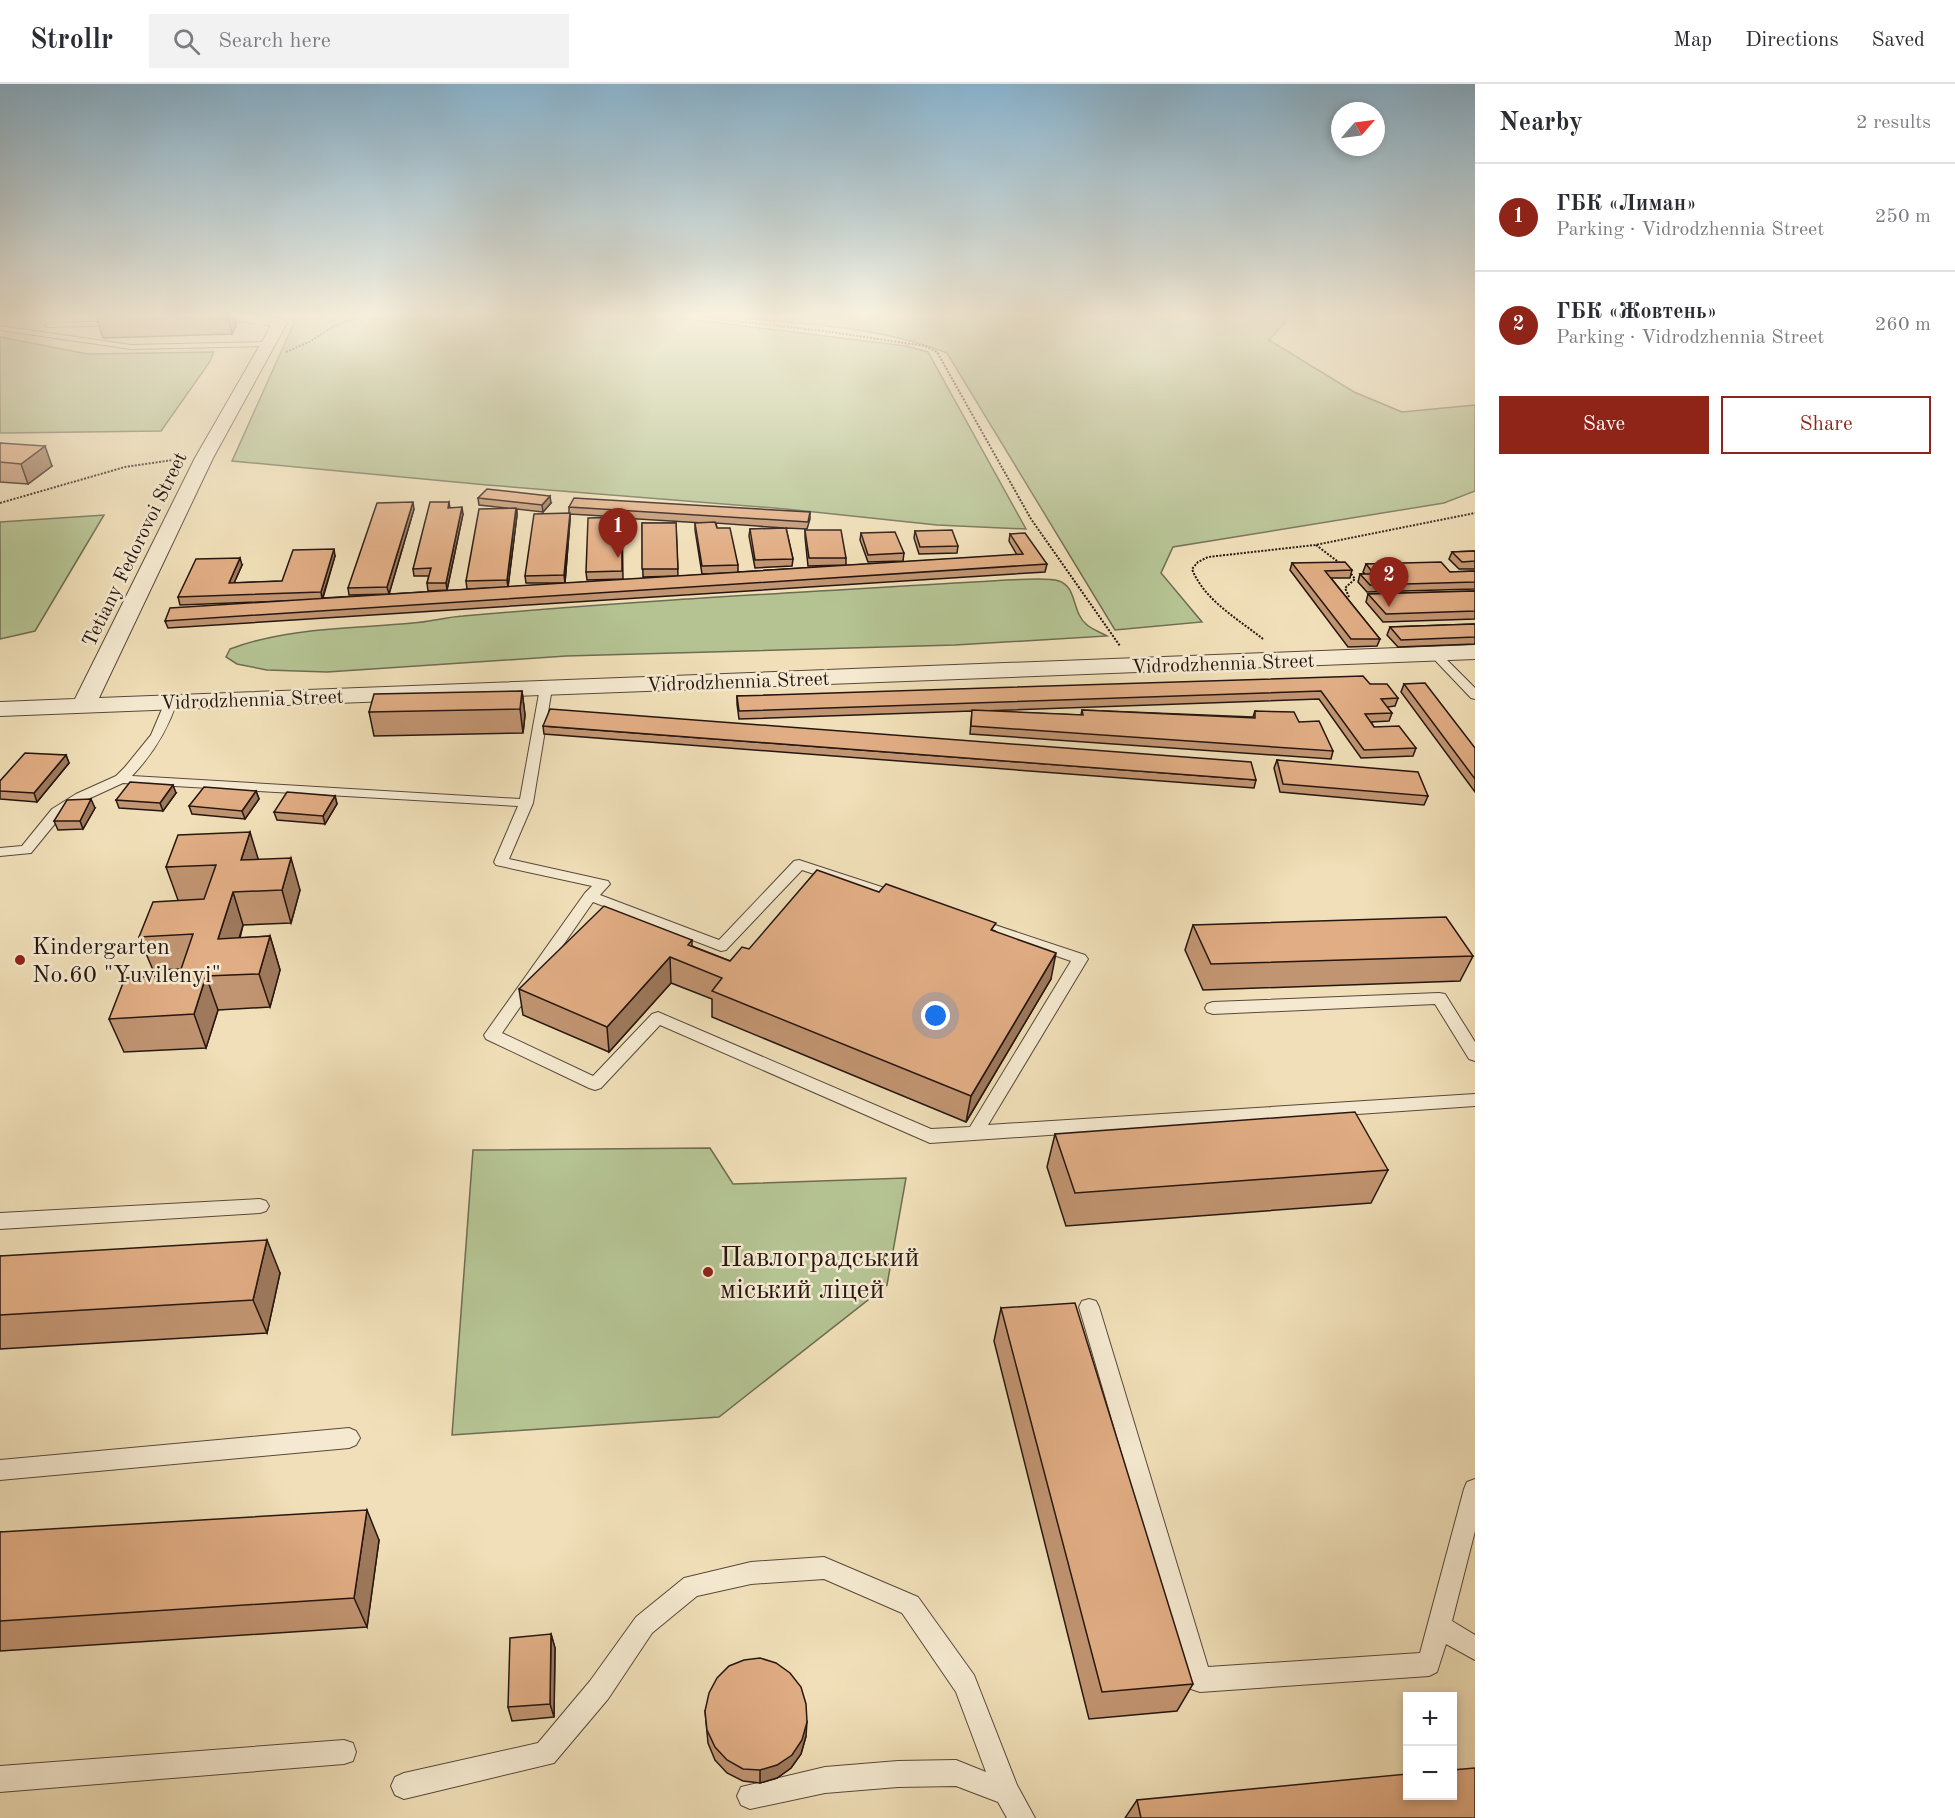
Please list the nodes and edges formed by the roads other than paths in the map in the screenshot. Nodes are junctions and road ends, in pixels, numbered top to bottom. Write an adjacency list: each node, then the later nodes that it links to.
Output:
1 (241, 394): 7 (street, Tetiany Fedorovoi Street)
2 (1475, 652): 3 (street, Vidrodzhennia Street)
3 (1435, 654): 4 (street, Vidrodzhennia Street); 5 (lane)
4 (546, 688): 6 (street, Vidrodzhennia Street); 10 (lane)
5 (1475, 694)
6 (171, 702): 7 (street, Vidrodzhennia Street); 9 (lane)
7 (83, 706): 8 (street, Vidrodzhennia Street)
8 (0, 709)
9 (121, 779): 10 (lane); 11 (lane)
10 (526, 803): 12 (lane)
11 (0, 852)
12 (590, 896): 13 (lane); 18 (lane)
13 (911, 902)
14 (968, 921): 18 (lane)
15 (1213, 1008): 16 (lane)
16 (1475, 1055)
17 (1475, 1100): 18 (lane)
18 (975, 1133)
19 (260, 1206): 20 (lane)
20 (0, 1221)
21 (1089, 1307): 25 (lane)
22 (349, 1438): 23 (lane)
23 (0, 1470)
24 (1475, 1489): 25 (lane)
25 (1439, 1626): 26 (lane)
26 (1475, 1648)
27 (344, 1752): 28 (lane)
28 (0, 1779)
29 (404, 1786): 30 (lane)
30 (1007, 1793): 31 (lane); 32 (lane)
31 (750, 1796)
32 (1022, 1818)

